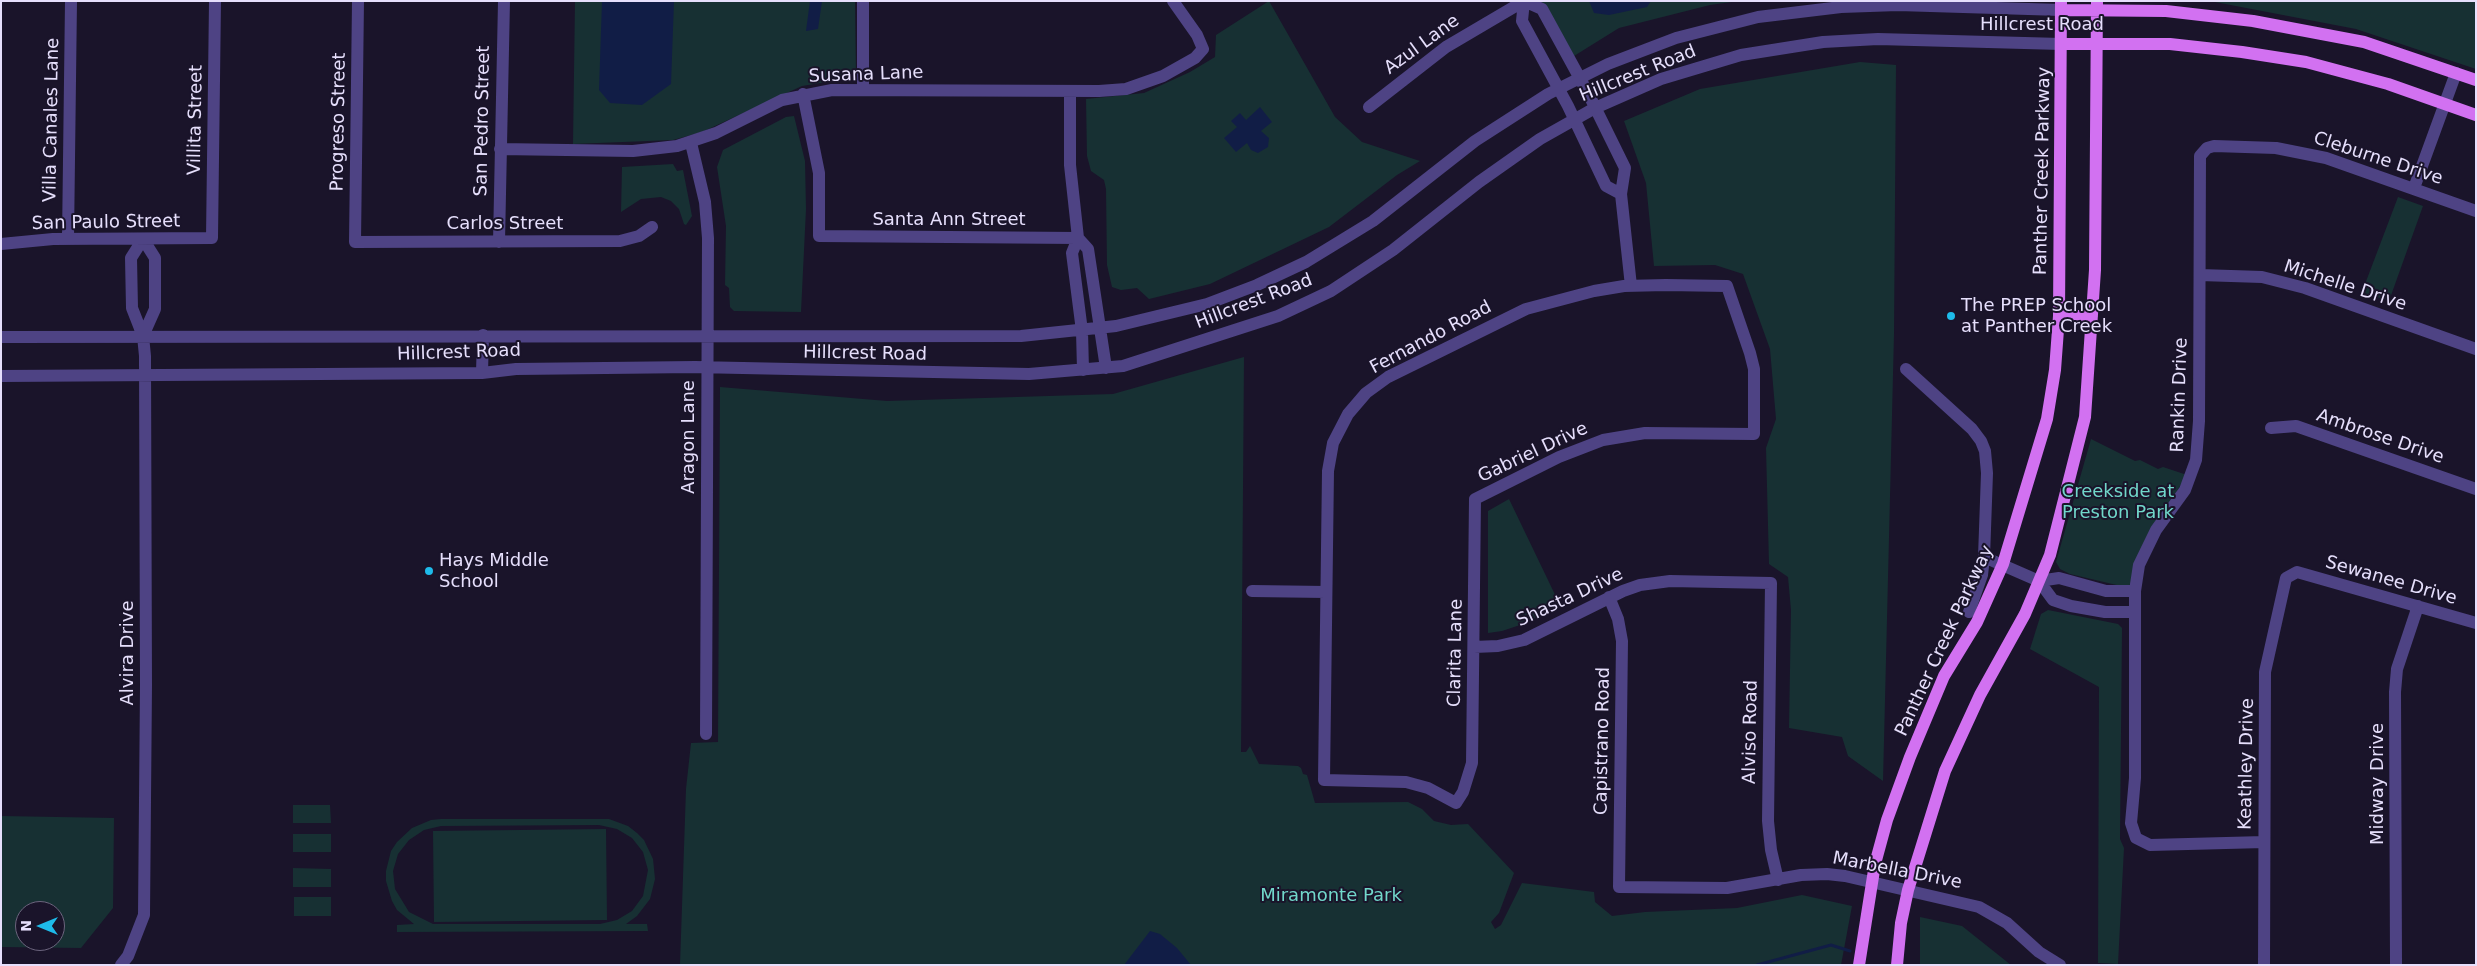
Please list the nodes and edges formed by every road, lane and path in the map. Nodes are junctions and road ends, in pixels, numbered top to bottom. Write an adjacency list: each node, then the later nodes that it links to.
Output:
1 (71, 1): 33 (street, Villa Canales Lane)
2 (215, 1): 31 (street, Villita Street)
3 (358, 1): 35 (street, Progreso Street)
4 (504, 1): 26 (street, San Pedro Street)
5 (863, 1): 16 (street)
6 (1173, 1): 17 (street, Susana Lane)
7 (1524, 1): 13 (street); 15 (street); 20 (street, Azul Lane)
8 (2061, 6): 9 (main road, Hillcrest Road); 11 (main road, Panther Creek Parkway); 13 (street, Hillcrest Road)
9 (2097, 6): 10 (main road); 12 (main road, Hillcrest Road)
10 (2098, 43): 11 (main road, Hillcrest Road); 19 (main road, Hillcrest Road); 41 (main road)
11 (2062, 44): 21 (street, Hillcrest Road); 40 (main road, Panther Creek Parkway)
12 (2456, 73): 14 (main road, Hillcrest Road); 19 (street)
13 (1579, 77): 15 (street, Hillcrest Road); 21 (street)
14 (2476, 80)
15 (1558, 88): 23 (street); 42 (street, Hillcrest Road)
16 (863, 90): 17 (street, Susana Lane); 18 (street, Susana Lane)
17 (1070, 91): 32 (street)
18 (804, 94): 24 (street, Susana Lane); 32 (street, Santa Ann Street)
19 (2445, 104): 22 (main road, Hillcrest Road); 27 (street)
20 (1369, 107)
21 (1595, 108): 23 (street, Hillcrest Road); 28 (street)
22 (2476, 115)
23 (1574, 119): 28 (street); 50 (street, Hillcrest Road)
24 (690, 143): 26 (street, Susana Lane); 45 (street, Aragon Lane)
25 (2207, 148): 27 (street, Cleburne Drive); 38 (street, Rankin Drive)
26 (500, 149): 36 (street, San Pedro Street)
27 (2414, 188): 29 (street, Cleburne Drive)
28 (1621, 194): 39 (street)
29 (2476, 211)
30 (652, 227): 36 (street, Carlos Street)
31 (212, 238): 34 (street, San Paulo Street)
32 (1078, 238): 42 (street); 43 (street)
33 (68, 239): 34 (street, San Paulo Street); 37 (street, San Paulo Street)
34 (143, 239): 46 (street, Alvira Drive); 46 (street, Alvira Drive)
35 (355, 242): 36 (street, Carlos Street)
36 (499, 242)
37 (1, 244)
38 (2200, 275): 48 (street, Michelle Drive); 66 (street, Rankin Drive)
39 (1631, 286): 57 (street, Fernando Road); 67 (street, Fernando Road)
40 (2059, 316): 41 (main road); 61 (main road, Panther Creek Parkway)
41 (2092, 316): 63 (main road)
42 (1100, 329): 43 (street, Hillcrest Road); 50 (street)
43 (1082, 331): 45 (street, Hillcrest Road); 51 (street)
44 (484, 335): 45 (street, Hillcrest Road); 46 (street, Hillcrest Road); 53 (street)
45 (707, 335): 49 (street, Aragon Lane)
46 (143, 336): 47 (street, Hillcrest Road); 54 (street, Alvira Drive)
47 (1, 337)
48 (2476, 349)
49 (707, 367): 51 (street, Hillcrest Road); 53 (street, Hillcrest Road); 74 (street, Aragon Lane)
50 (1106, 368): 51 (street, Hillcrest Road)
51 (1083, 370)
52 (1906, 370): 60 (street)
53 (482, 373): 54 (street, Hillcrest Road)
54 (145, 374): 55 (street, Hillcrest Road); 81 (street, Alvira Drive)
55 (1, 376)
56 (2271, 428): 58 (street, Ambrose Drive)
57 (1754, 434): 59 (street, Gabriel Drive)
58 (2475, 486)
59 (1475, 499): 73 (street, Clarita Lane)
60 (1984, 557): 61 (street); 70 (street)
61 (2003, 564): 63 (street); 78 (main road, Panther Creek Parkway)
62 (2296, 572): 69 (street, Sewanee Drive); 76 (street, Keathley Drive)
63 (2039, 581): 66 (street); 71 (street); 80 (main road)
64 (1771, 583): 68 (street, Shasta Drive); 77 (street, Alviso Road)
65 (1252, 591): 67 (street)
66 (2135, 591): 71 (street, Rankin Drive)
67 (1326, 592): 75 (street, Fernando Road)
68 (1609, 597): 73 (street, Shasta Drive); 79 (street, Capistrano Road)
69 (2418, 606): 72 (street, Sewanee Drive); 86 (street, Midway Drive)
70 (1968, 612)
71 (2135, 612): 76 (street, Rankin Drive)
72 (2476, 624)
73 (1474, 647): 75 (street, Clarita Lane)
74 (706, 734)
75 (1456, 803)
76 (2264, 842): 85 (street, Keathley Drive)
77 (1778, 880): 78 (street, Marbella Drive); 79 (street, Marbella Drive)
78 (1872, 882): 80 (street, Marbella Drive); 82 (main road, Panther Creek Parkway)
79 (1619, 887)
80 (1908, 890): 83 (main road); 84 (street, Marbella Drive)
81 (121, 965)
82 (1859, 965)
83 (1897, 965)
84 (2060, 965)
85 (2264, 965)
86 (2396, 965)

